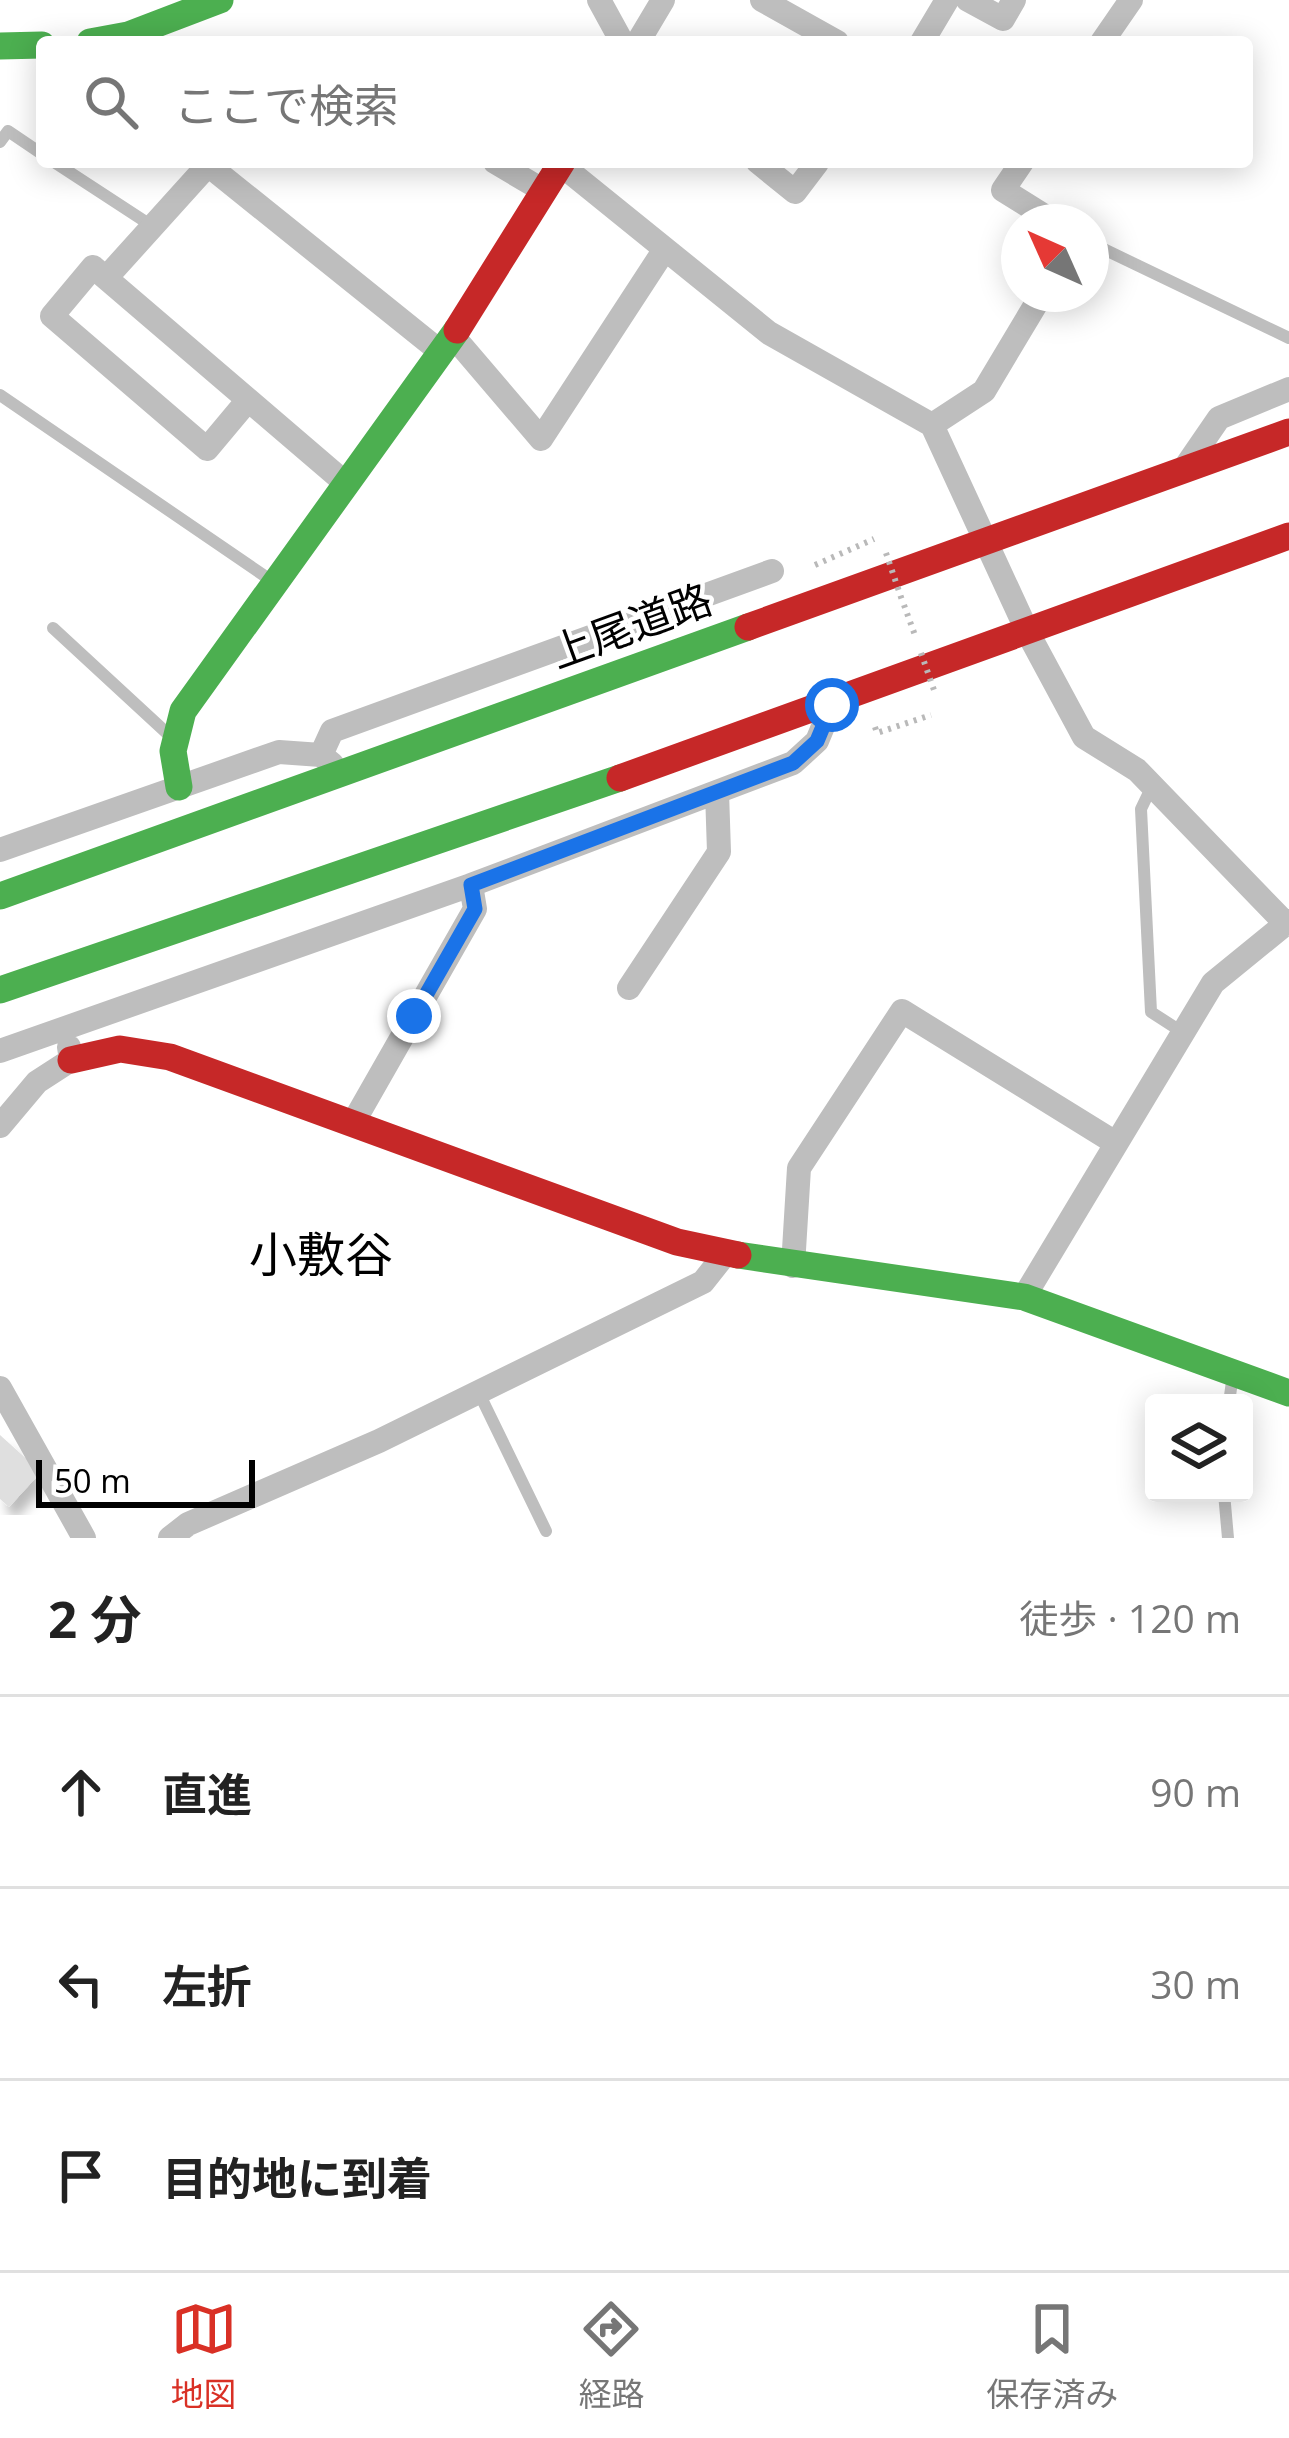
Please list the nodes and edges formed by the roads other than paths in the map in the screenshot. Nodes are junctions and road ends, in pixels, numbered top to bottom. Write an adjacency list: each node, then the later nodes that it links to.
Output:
1 (220, 0): 9 (main road)
2 (599, 0): 10 (street)
3 (663, 0): 11 (street)
4 (762, 0): 12 (street)
5 (947, 0): 13 (street)
6 (968, 0): 7 (street)
7 (1014, 0)
8 (1131, 0): 14 (street)
9 (123, 36)
10 (619, 36)
11 (642, 36)
12 (825, 36)
13 (926, 36)
14 (1106, 36)
15 (36, 45): 16 (main road)
16 (0, 46)
17 (0, 142): 18 (lane)
18 (36, 150)
19 (64, 168): 30 (lane)
20 (205, 168): 30 (street)
21 (212, 168): 36 (street)
22 (505, 168): 28 (street)
23 (558, 168): 28 (main road)
24 (567, 168): 31 (street)
25 (765, 168): 26 (street)
26 (813, 168)
27 (1018, 168): 29 (street)
28 (544, 191): 36 (main road)
29 (1025, 204)
30 (153, 226): 33 (street)
31 (665, 249): 36 (street); 40 (street)
32 (1109, 252): 35 (lane)
33 (106, 278): 39 (street); 39 (street)
34 (1031, 312): 40 (street)
35 (1289, 338)
36 (447, 344): 43 (main road)
37 (1289, 389): 42 (street)
38 (0, 395): 47 (lane)
39 (248, 400): 43 (street)
40 (932, 425): 45 (street)
41 (1289, 432): 42 (main road, 上尾道路)
42 (1186, 466): 45 (main road, 上尾道路)
43 (343, 481): 47 (main road)
44 (1289, 536): 49 (main road)
45 (989, 542): 49 (street); 53 (main road, 上尾道路)
46 (772, 571): 52 (street)
47 (273, 582): 51 (main road)
48 (53, 628): 51 (lane)
49 (1028, 633): 50 (main road); 54 (street)
50 (832, 705): 56 (street); 62 (main road)
51 (176, 741): 55 (main road)
52 (321, 755): 53 (street); 55 (street)
53 (344, 773): 59 (main road, 上尾道路)
54 (1153, 786): 60 (street); 64 (lane)
55 (178, 787): 57 (street)
56 (717, 792): 58 (street); 61 (street)
57 (0, 850)
58 (471, 885): 63 (street); 67 (street)
59 (0, 896)
60 (1287, 922): 64 (street)
61 (629, 988)
62 (0, 990)
63 (64, 1028): 65 (street); 66 (street)
64 (1181, 1032): 69 (street)
65 (0, 1051)
66 (71, 1060): 67 (main road); 68 (street)
67 (353, 1123): 70 (main road)
68 (0, 1126)
69 (1114, 1142): 71 (street); 72 (street)
70 (726, 1253): 71 (main road); 75 (street)
71 (793, 1266): 72 (main road)
72 (1024, 1297): 73 (main road)
73 (1232, 1374): 76 (main road); 77 (lane)
74 (0, 1388): 80 (street)
75 (479, 1393): 79 (lane); 81 (street)
76 (1289, 1393)
77 (1230, 1394)
78 (1225, 1502): 82 (lane)
79 (546, 1532)
80 (84, 1538)
81 (170, 1538)
82 (1228, 1538)

